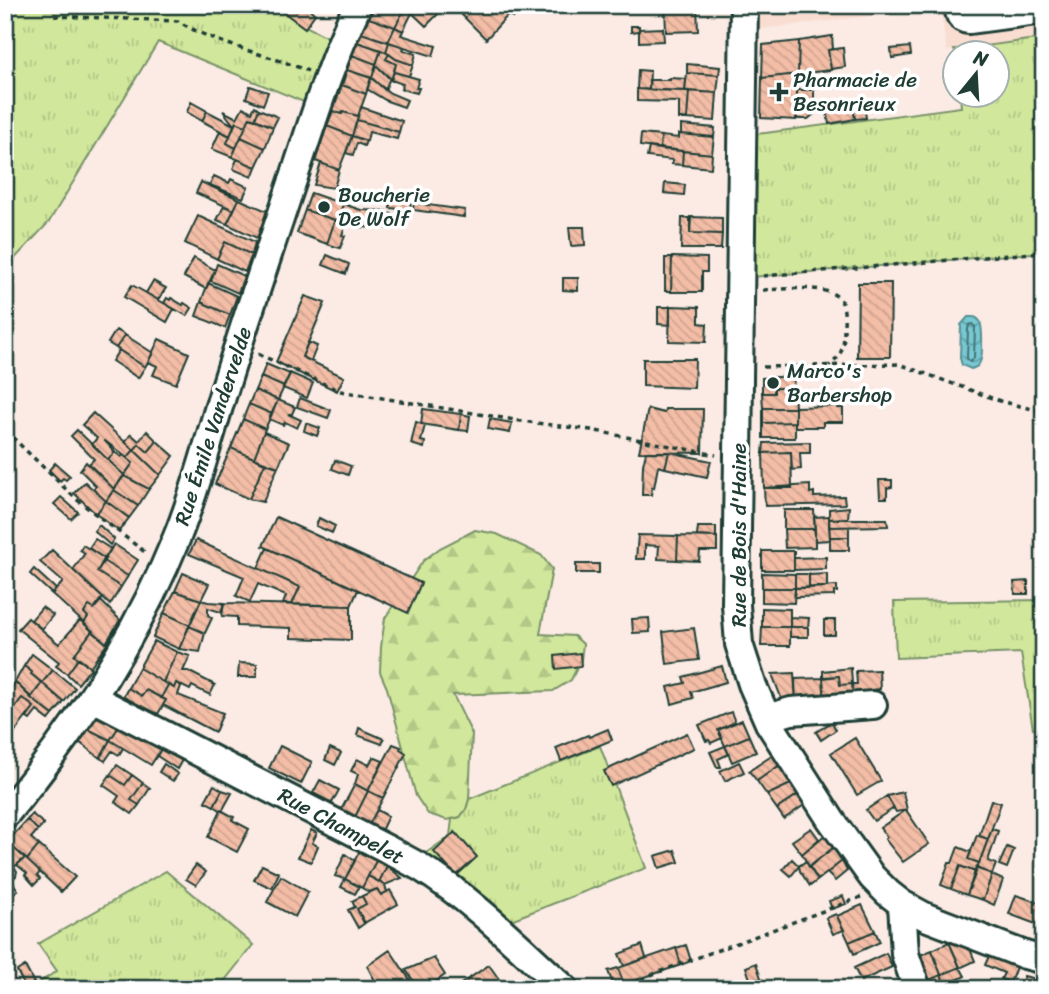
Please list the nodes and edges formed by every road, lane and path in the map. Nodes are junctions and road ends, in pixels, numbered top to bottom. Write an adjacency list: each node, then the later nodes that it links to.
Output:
1 (358, 5): 6 (street, Rue Émile Vandervelde)
2 (745, 5): 8 (street, Rue de Bois d'Haine)
3 (958, 5): 4 (street)
4 (1044, 10)
5 (54, 16): 6 (path)
6 (328, 79): 9 (street, Rue Émile Vandervelde)
7 (1044, 252): 8 (path)
8 (740, 284): 10 (path); 11 (street, Rue de Bois d'Haine)
9 (238, 344): 14 (path); 15 (street, Rue Émile Vandervelde)
10 (828, 366): 11 (path); 12 (path)
11 (740, 367): 14 (street, Rue de Bois d'Haine)
12 (1044, 412)
13 (5, 430): 15 (path)
14 (738, 459): 18 (street, Rue de Bois d'Haine)
15 (164, 567): 16 (street, Rue Émile Vandervelde)
16 (93, 698): 19 (street, Rue Émile Vandervelde); 23 (street, Rue Champelet)
17 (873, 705): 18 (street)
18 (767, 718): 20 (street, Rue de Bois d'Haine)
19 (5, 815)
20 (881, 886): 21 (street, Rue de Bois d'Haine); 24 (path)
21 (902, 904): 22 (street, Rue de Bois d'Haine); 25 (street)
22 (1044, 960)
23 (565, 989)
24 (613, 989)
25 (917, 989)

